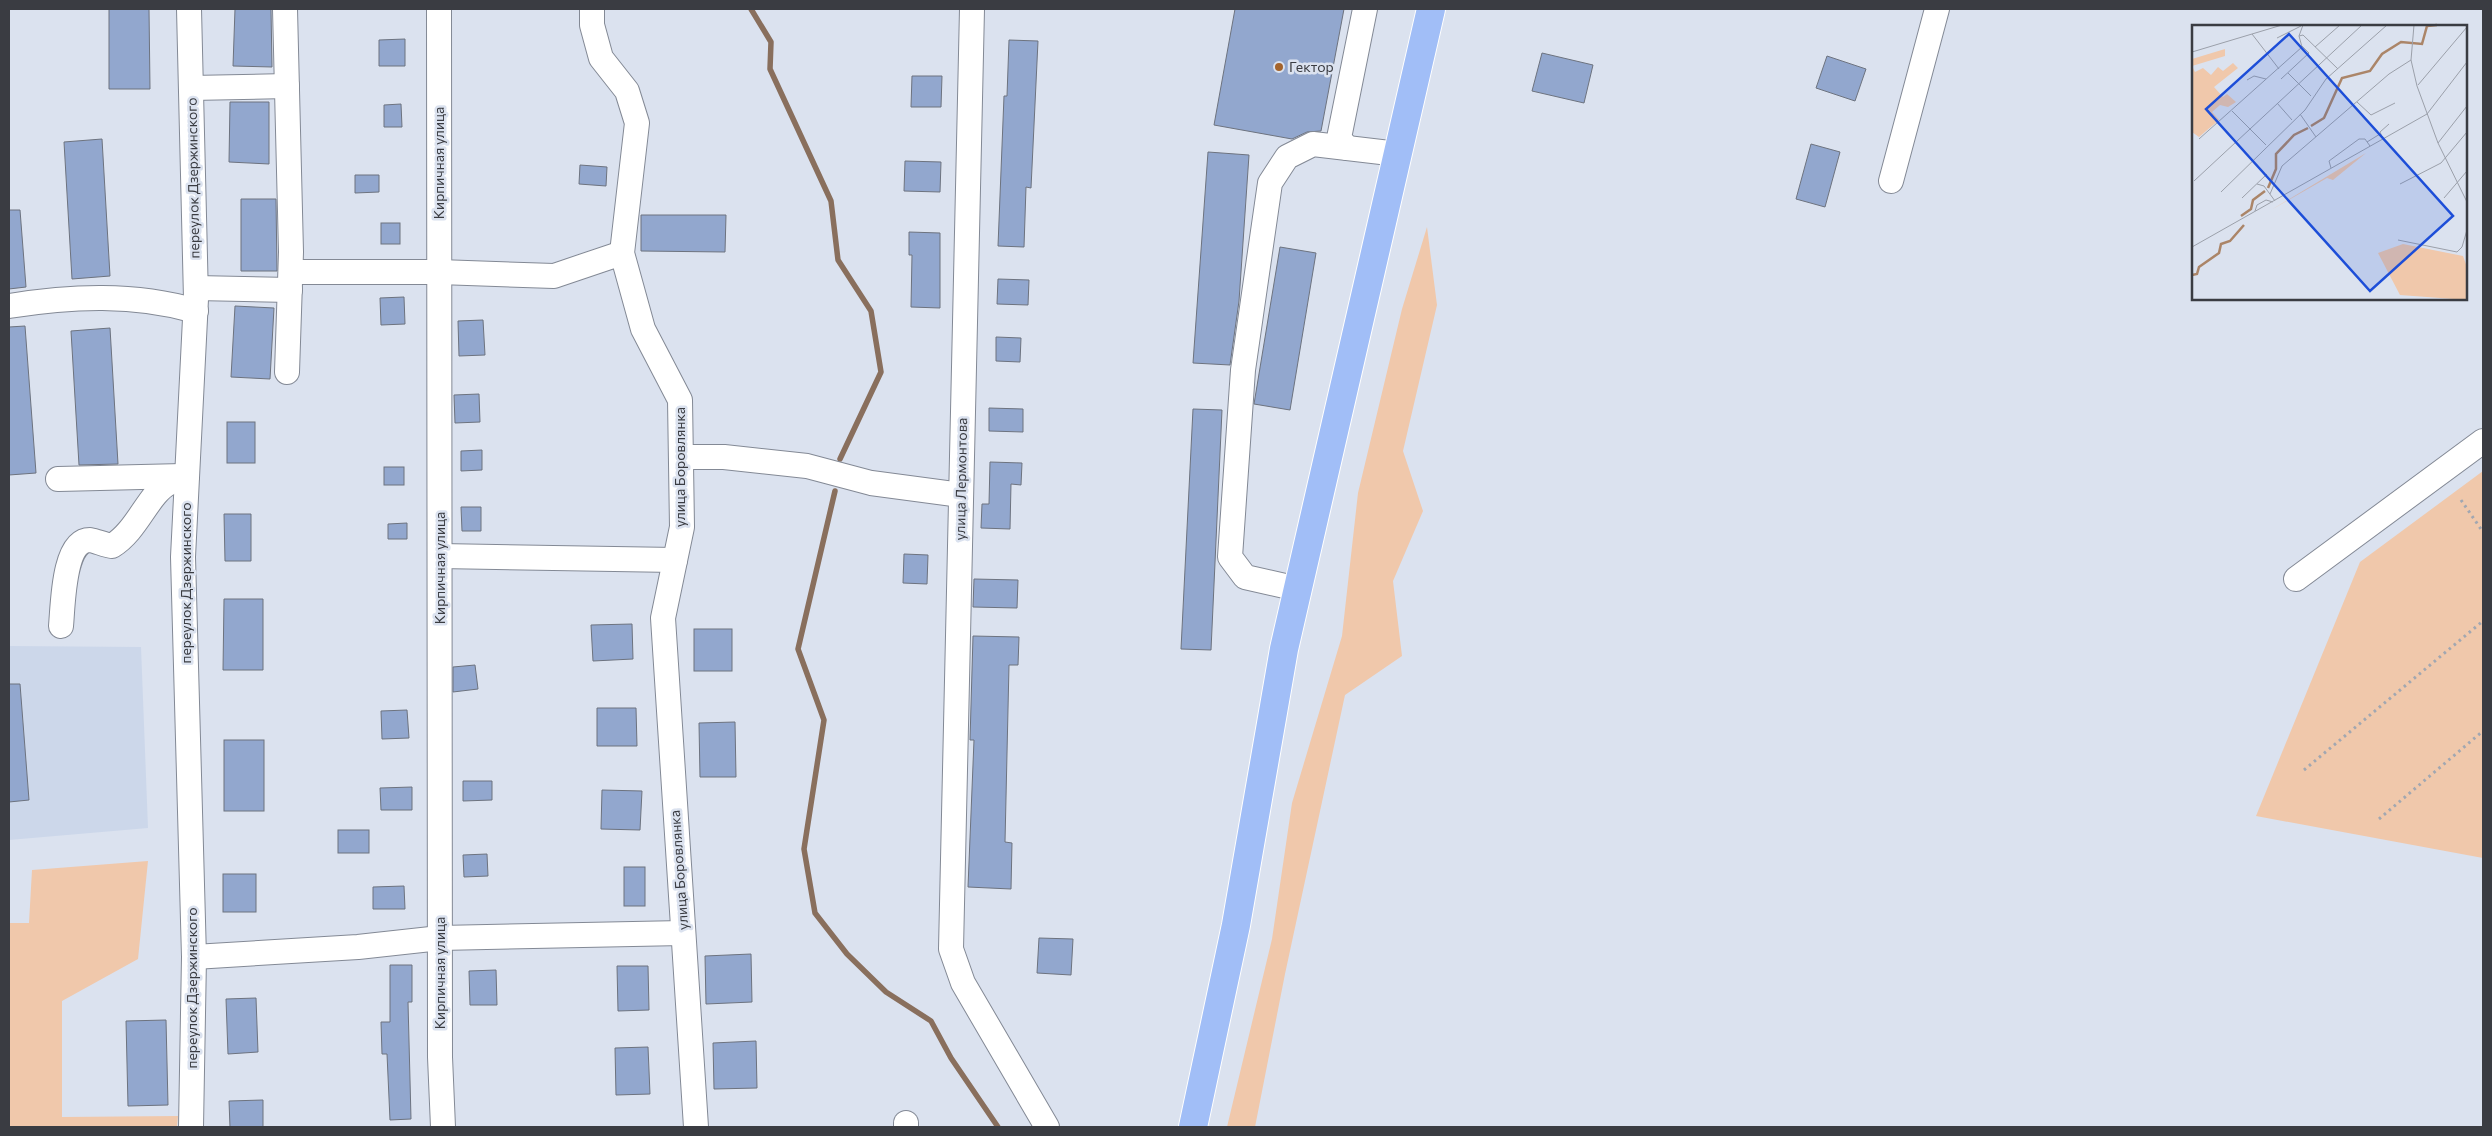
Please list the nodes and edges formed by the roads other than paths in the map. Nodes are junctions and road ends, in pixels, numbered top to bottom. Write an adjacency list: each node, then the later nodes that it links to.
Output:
1 (189, 9): 10 (street, переулок Дзержинского)
2 (285, 9): 9 (street)
3 (439, 9): 15 (street, Кирпичная улица)
4 (592, 9): 14 (street, улица Боровлянка)
5 (972, 9): 24 (street, улица Лермонтова)
6 (1365, 9): 11 (street)
7 (1431, 9): 12 (main road)
8 (1938, 9): 13 (street)
9 (287, 86): 10 (street); 16 (street)
10 (190, 88): 17 (street, переулок Дзержинского)
11 (1347, 148): 12 (street); 28 (street)
12 (1398, 154): 28 (main road)
13 (1891, 181)
14 (622, 253): 15 (street); 21 (street, улица Боровлянка)
15 (439, 272): 16 (street); 25 (street, Кирпичная улица)
16 (290, 281): 17 (street); 19 (street)
17 (196, 299): 18 (street); 22 (street, переулок Дзержинского)
18 (9, 306)
19 (287, 372)
20 (2483, 441): 27 (street)
21 (681, 457): 24 (street); 26 (street, улица Боровлянка)
22 (188, 476): 23 (street); 29 (street); 32 (street, переулок Дзержинского)
23 (58, 478)
24 (961, 495): 36 (street, улица Лермонтова)
25 (440, 556): 26 (street); 31 (street, Кирпичная улица)
26 (675, 560): 30 (street, улица Боровлянка)
27 (2296, 579)
28 (1298, 589): 37 (main road)
29 (61, 626)
30 (684, 933): 31 (street); 35 (street, улица Боровлянка)
31 (440, 938): 32 (street); 34 (street, Кирпичная улица)
32 (194, 957): 33 (street, переулок Дзержинского)
33 (191, 1127)
34 (443, 1127)
35 (696, 1127)
36 (1047, 1127)
37 (1193, 1127)

